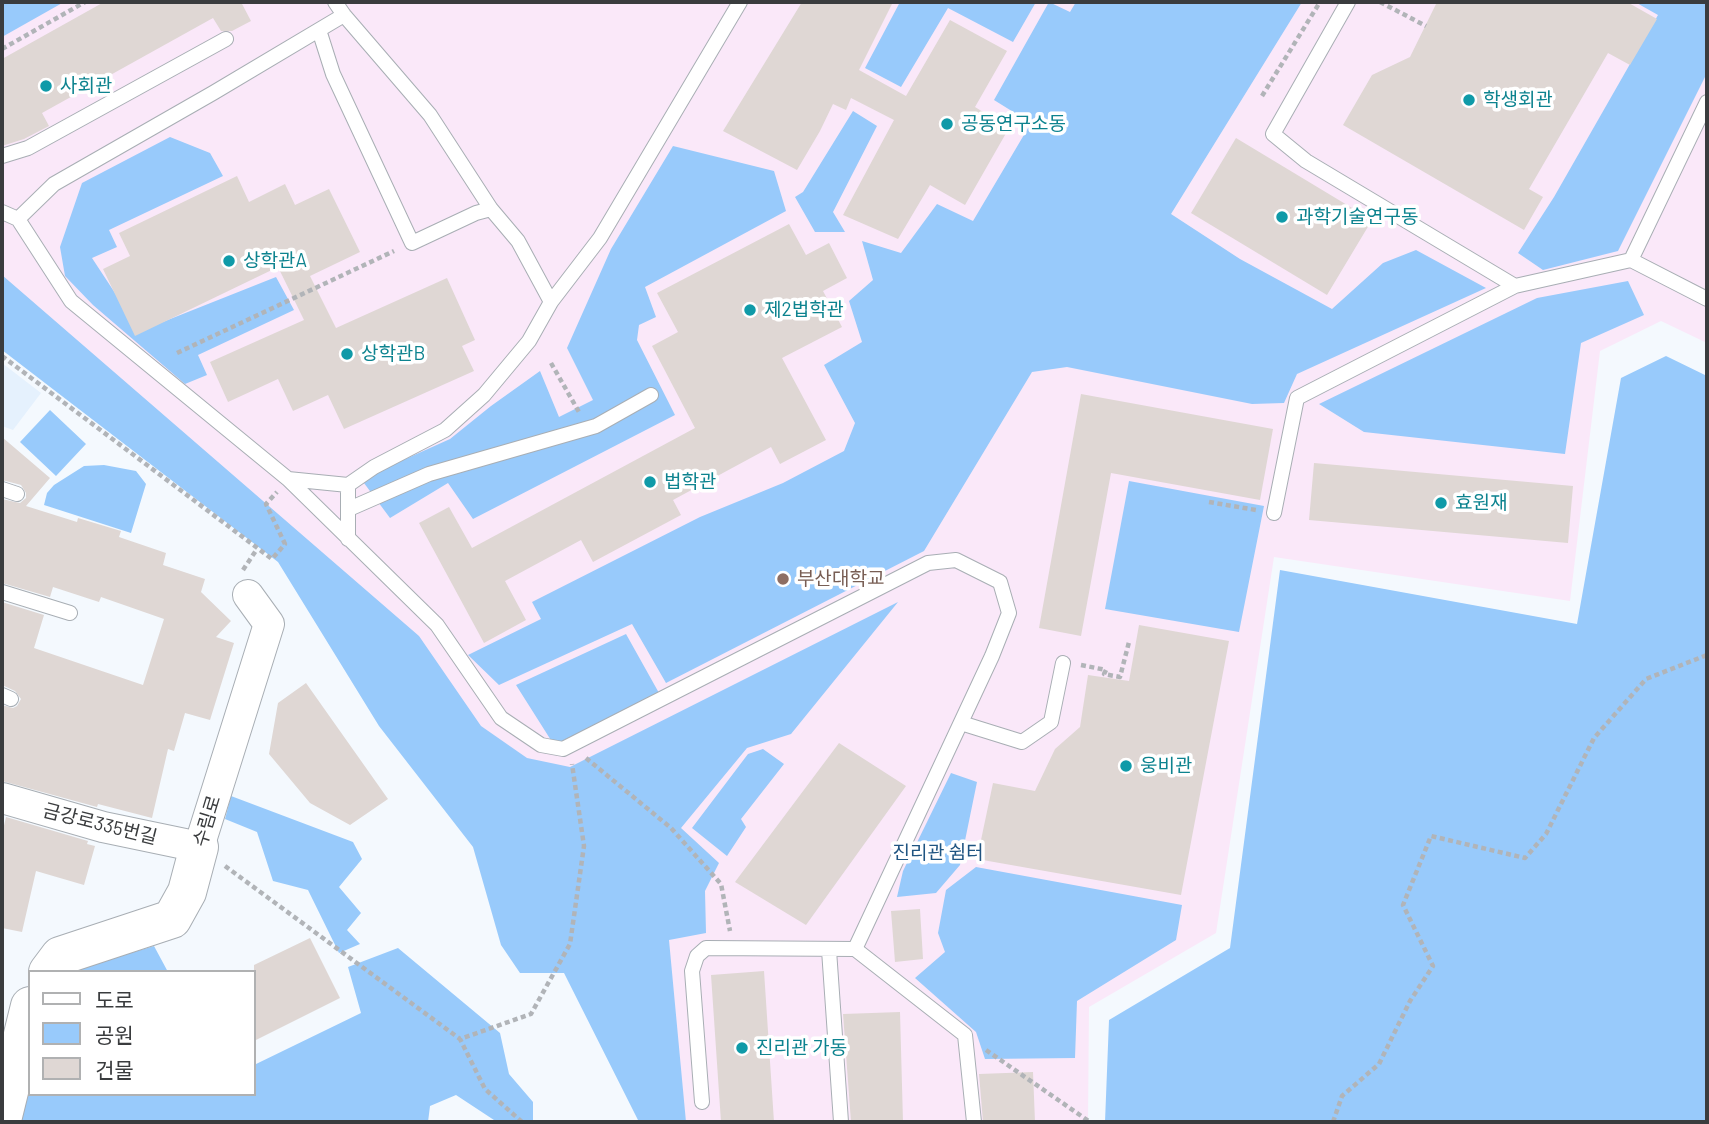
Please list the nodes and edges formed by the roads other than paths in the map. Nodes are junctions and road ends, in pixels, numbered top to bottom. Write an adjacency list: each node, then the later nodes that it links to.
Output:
1 (335, 2): 4 (lane)
2 (740, 2): 15 (lane)
3 (1348, 2): 13 (lane)
4 (344, 15): 5 (lane); 9 (lane)
5 (319, 30): 9 (lane); 11 (lane)
6 (226, 39): 8 (lane)
7 (1707, 102): 12 (lane)
8 (2, 156)
9 (491, 209): 15 (lane)
10 (2, 212): 11 (lane)
11 (18, 219): 17 (lane)
12 (1631, 260): 13 (lane); 14 (lane)
13 (1515, 286): 22 (lane)
14 (1707, 299)
15 (551, 302): 18 (lane)
16 (651, 395): 21 (lane)
17 (288, 479): 18 (lane); 23 (lane)
18 (348, 485): 21 (lane)
19 (2, 489): 20 (lane)
20 (17, 494)
21 (349, 509): 23 (lane)
22 (1274, 513)
23 (348, 539): 28 (lane)
24 (2, 592): 26 (lane)
25 (248, 594): 30 (street, 수림로)
26 (70, 613)
27 (1063, 663): 28 (lane)
28 (961, 723): 31 (lane)
29 (2, 798): 30 (street, 금강로335번길)
30 (199, 847): 33 (main road, 수림로)
31 (855, 949): 32 (lane); 38 (lane)
32 (829, 950): 35 (lane); 37 (lane)
33 (50, 970)
34 (28, 1014): 36 (main road)
35 (702, 1102)
36 (2, 1120)
37 (841, 1122)
38 (974, 1122)

